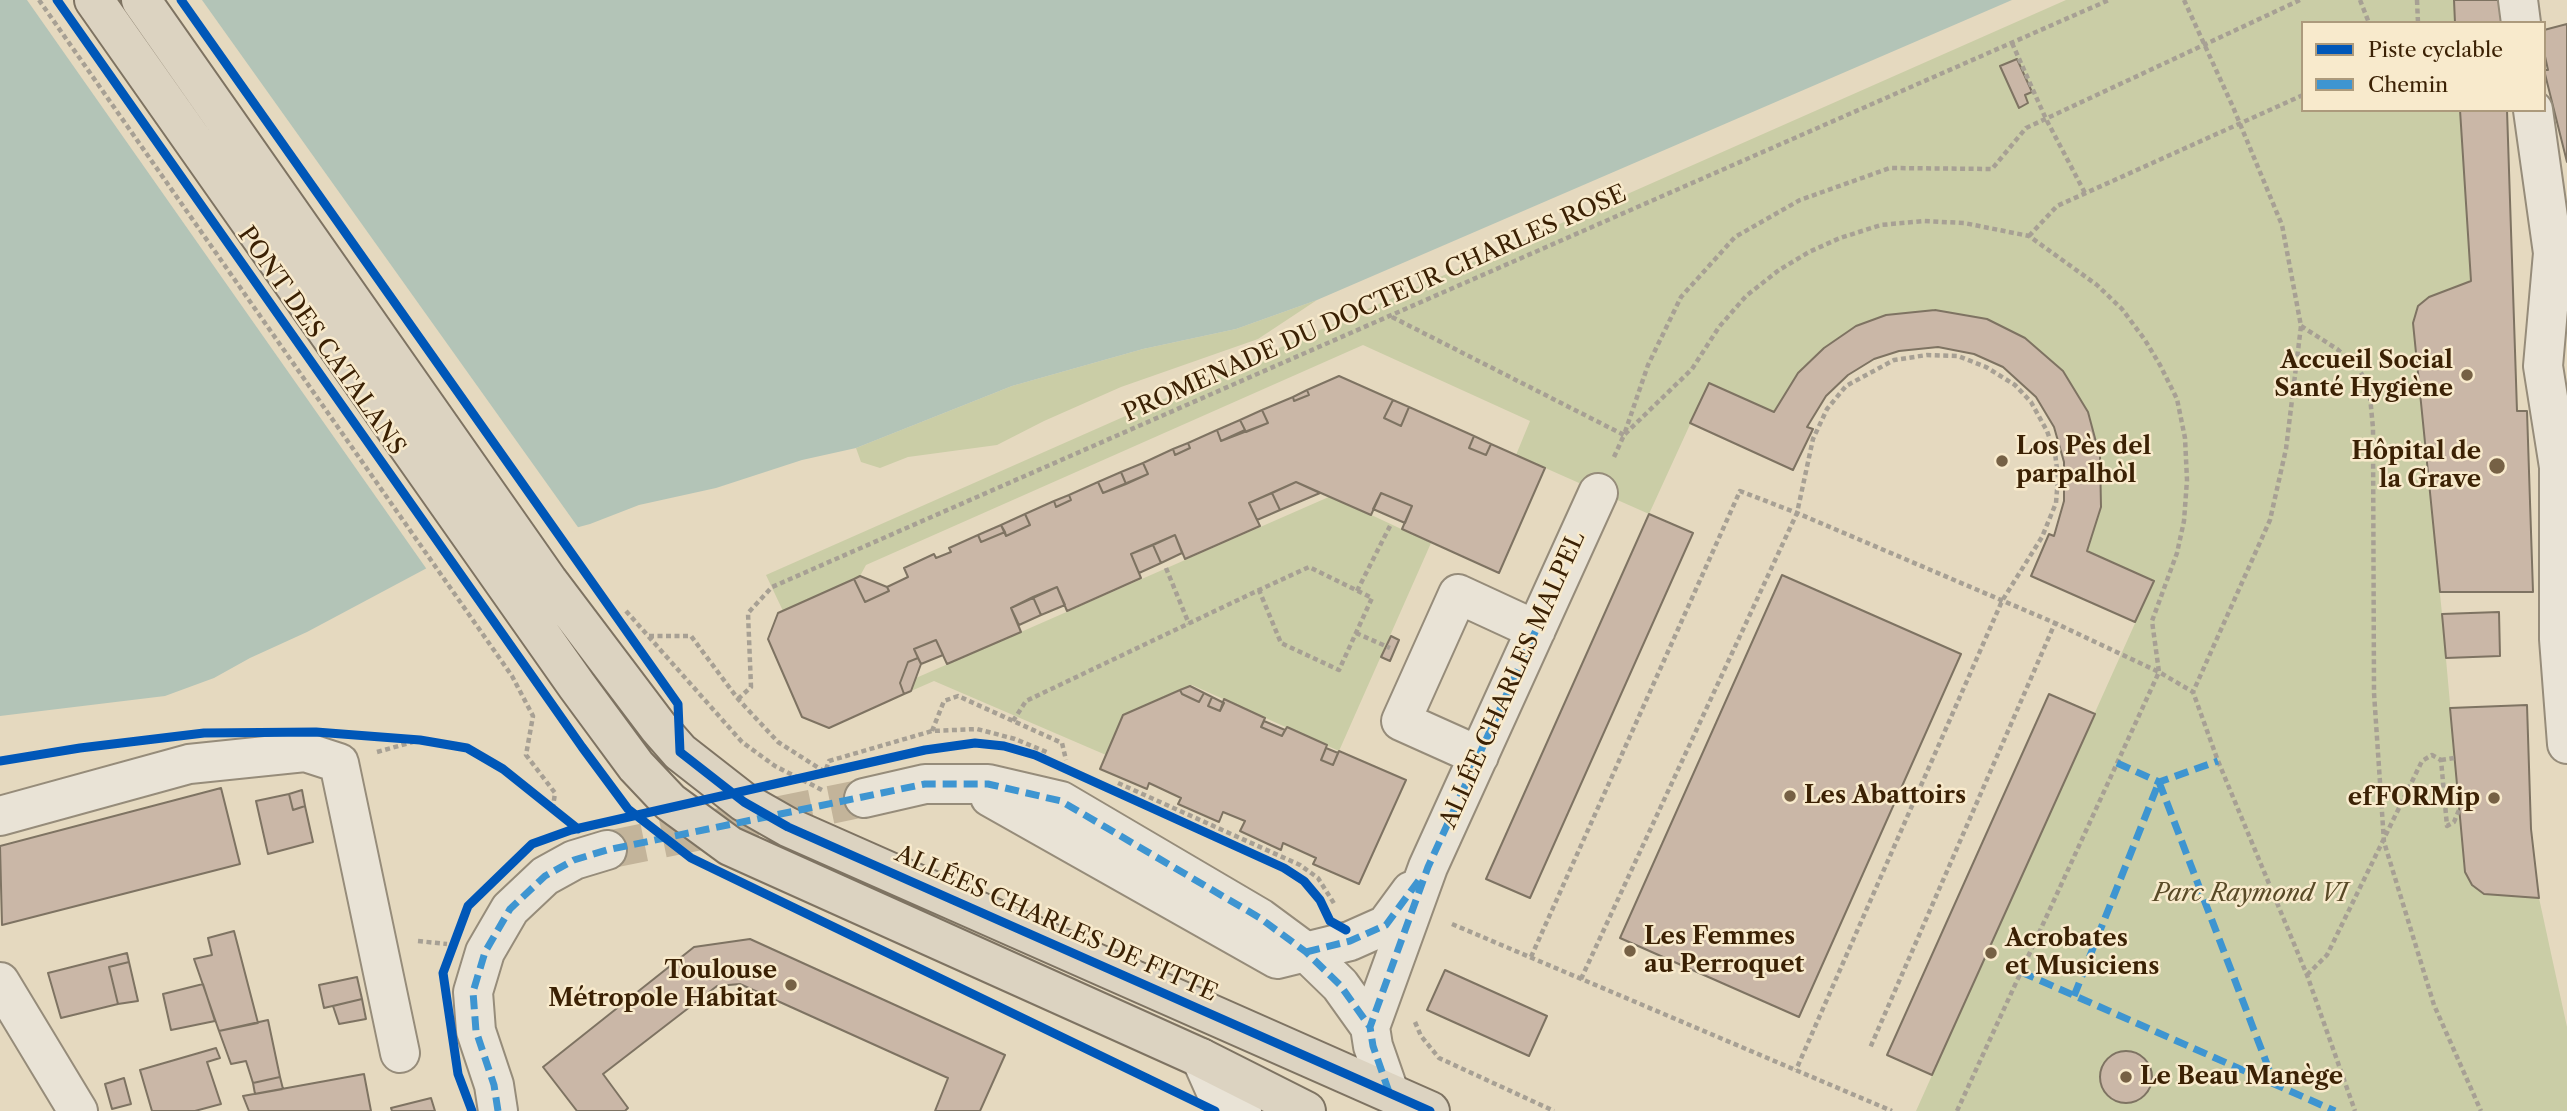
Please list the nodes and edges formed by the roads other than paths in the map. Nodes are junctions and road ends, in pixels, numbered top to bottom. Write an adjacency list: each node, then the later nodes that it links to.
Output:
1 (94, 0): 19 (main road, PONT DES CATALANS)
2 (141, 0): 8 (main road, PONT DES CATALANS)
3 (2518, 0): 4 (street)
4 (2521, 21)
5 (2533, 112): 9 (street)
6 (1598, 493): 7 (street, ALLÉE CHARLES MALPEL)
7 (1536, 629): 10 (street, ALLÉE CHARLES MALPEL); 10 (street)
8 (610, 663): 20 (main road, ALLÉES CHARLES DE FITTE)
9 (2567, 744)
10 (1479, 756): 14 (street, ALLÉE CHARLES MALPEL)
11 (850, 787): 15 (street)
12 (0, 816): 18 (street)
13 (607, 850): 22 (street)
14 (1428, 867): 15 (street, ALLÉE CHARLES MALPEL); 17 (street, ALLÉE CHARLES MALPEL)
15 (1306, 952): 17 (street)
16 (0, 982): 21 (street)
17 (1370, 1027): 20 (street)
18 (400, 1052)
19 (1201, 1058): 23 (street); 24 (main road)
20 (1413, 1105)
21 (78, 1111)
22 (498, 1111)
23 (1242, 1111)
24 (1306, 1111)

